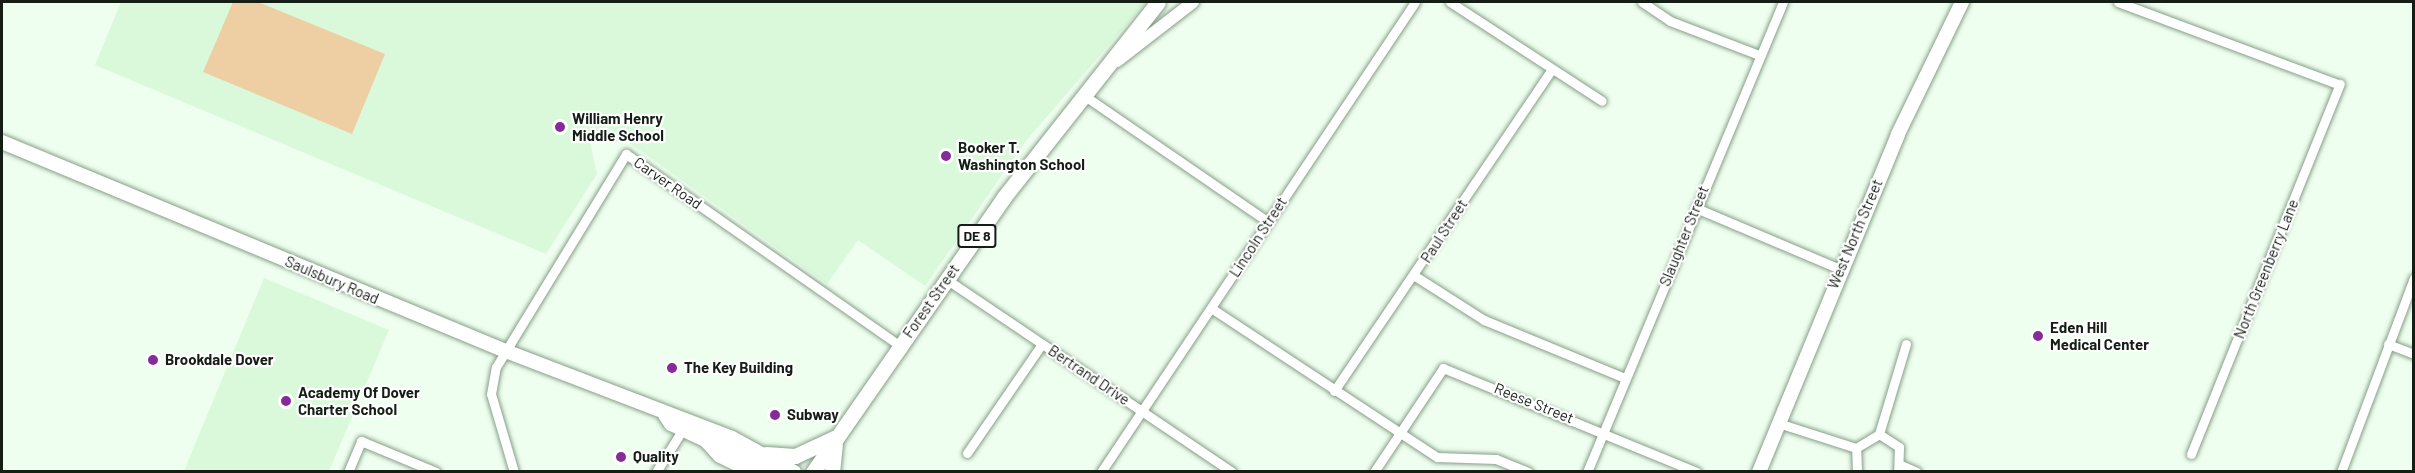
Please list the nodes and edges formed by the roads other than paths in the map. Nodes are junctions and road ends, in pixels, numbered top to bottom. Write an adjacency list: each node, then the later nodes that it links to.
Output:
1 (1158, 2): 11 (highway, Forest Street / DE 8)
2 (1193, 2): 11 (street, Forest Street)
3 (1415, 2): 16 (street, Lincoln Street)
4 (1450, 2): 10 (street)
5 (1642, 2): 9 (street)
6 (1783, 2): 9 (street, Slaughter Street)
7 (1962, 2): 17 (main road, West North Street)
8 (2118, 2): 43 (street, North Greenberry Lane)
9 (1759, 55): 15 (street, Slaughter Street)
10 (1551, 70): 13 (street); 18 (street, Paul Street)
11 (1097, 76): 12 (highway, Forest Street / DE 8)
12 (1082, 93): 16 (street); 20 (highway, Forest Street / DE 8)
13 (1602, 101)
14 (2, 142): 27 (main road, Saulsbury Road)
15 (1696, 208): 17 (street); 29 (street, Slaughter Street)
16 (1268, 222): 22 (street, Lincoln Street)
17 (1840, 269): 33 (main road, West North Street)
18 (1415, 276): 29 (street); 30 (street, Paul Street)
19 (2414, 278): 21 (street)
20 (946, 279): 23 (street, Bertrand Drive); 26 (highway, Forest Street / DE 8)
21 (2410, 299): 25 (street)
22 (1211, 309): 30 (street); 31 (street, Lincoln Street)
23 (1042, 344): 31 (street, Bertrand Drive); 41 (street)
24 (1906, 344): 37 (street)
25 (2388, 344): 28 (street); 65 (street)
26 (900, 346): 27 (street, Carver Road); 38 (highway, Forest Street / DE 8)
27 (503, 350): 32 (main road, Saulsbury Road); 48 (street)
28 (2414, 354)
29 (1625, 378): 35 (street, Slaughter Street)
30 (1334, 391): 36 (street)
31 (1142, 411): 55 (street, Lincoln Street); 56 (street, Bertrand Drive)
32 (664, 416): 34 (main road, Saulsbury Road); 42 (main road, Saulsbury Road)
33 (1778, 423): 40 (street); 62 (main road, West North Street)
34 (683, 429): 39 (main road, Saulsbury Road); 49 (street)
35 (1604, 432): 36 (street, Reese Street); 60 (street, Slaughter Street); 61 (street, Reese Street)
36 (1399, 434): 44 (street); 57 (street, Reese Street)
37 (1879, 434): 40 (street); 45 (street)
38 (838, 436): 42 (highway); 53 (highway, Forest Street / DE 8); 54 (highway)
39 (704, 438): 50 (highway); 51 (main road, Saulsbury Road)
40 (1856, 448): 63 (street)
41 (967, 453)
42 (766, 454): 52 (main road, Saulsbury Road)
43 (2191, 454)
44 (1446, 460): 58 (street); 59 (street)
45 (1899, 468): 64 (street)
46 (348, 471): 47 (street)
47 (436, 471)
48 (514, 471)
49 (656, 471)
50 (755, 471)
51 (773, 471)
52 (794, 471)
53 (813, 471)
54 (832, 471)
55 (1101, 471)
56 (1232, 471)
57 (1374, 471)
58 (1448, 471)
59 (1528, 471)
60 (1587, 471)
61 (1696, 471)
62 (1759, 471)
63 (1857, 471)
64 (1917, 471)
65 (2340, 471)

